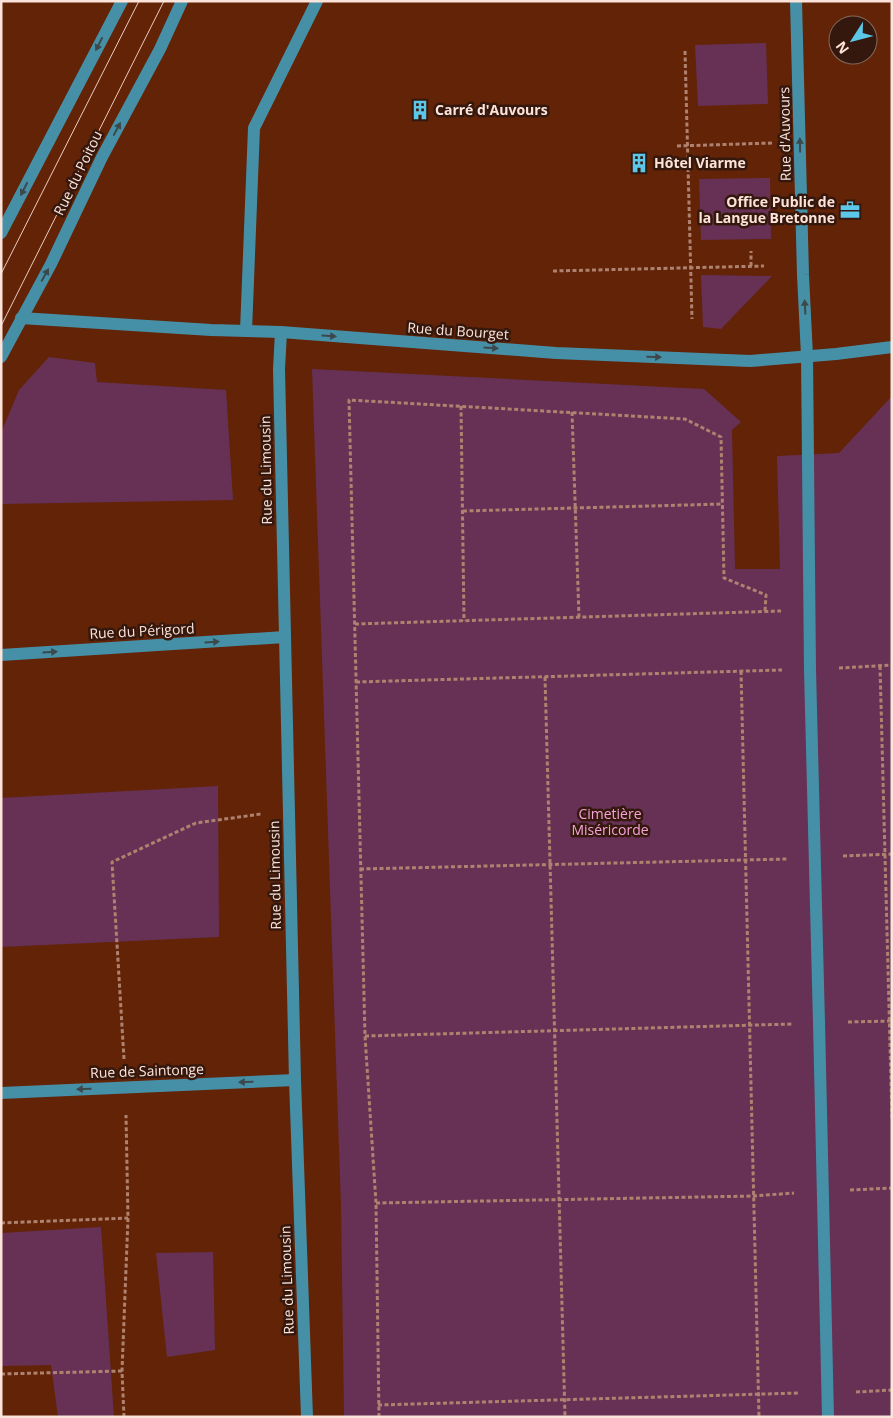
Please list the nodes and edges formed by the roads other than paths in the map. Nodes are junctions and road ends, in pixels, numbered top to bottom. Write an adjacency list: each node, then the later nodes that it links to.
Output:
1 (122, 1): 5 (street, one-way to 5)
2 (182, 1): 6 (street, Rue du Poitou, one-way to 2)
3 (318, 1): 7 (street)
4 (796, 1): 10 (street, Rue d'Auvours, one-way to 4)
5 (1, 233)
6 (21, 318): 7 (street, Rue du Bourget); 11 (street, Rue du Poitou)
7 (246, 331): 8 (street, Rue du Bourget)
8 (281, 332): 10 (street, Rue du Bourget, one-way to 10); 12 (street, Rue du Limousin)
9 (892, 347): 10 (street, Rue du Bourget)
10 (807, 356): 17 (street, Rue d'Auvours)
11 (1, 357)
12 (284, 638): 13 (street, Rue du Périgord, one-way to 12); 14 (street, Rue du Limousin)
13 (1, 655)
14 (295, 1080): 15 (street, Rue de Saintonge, one-way to 15); 16 (street, Rue du Limousin)
15 (1, 1093)
16 (307, 1417)
17 (828, 1417)

